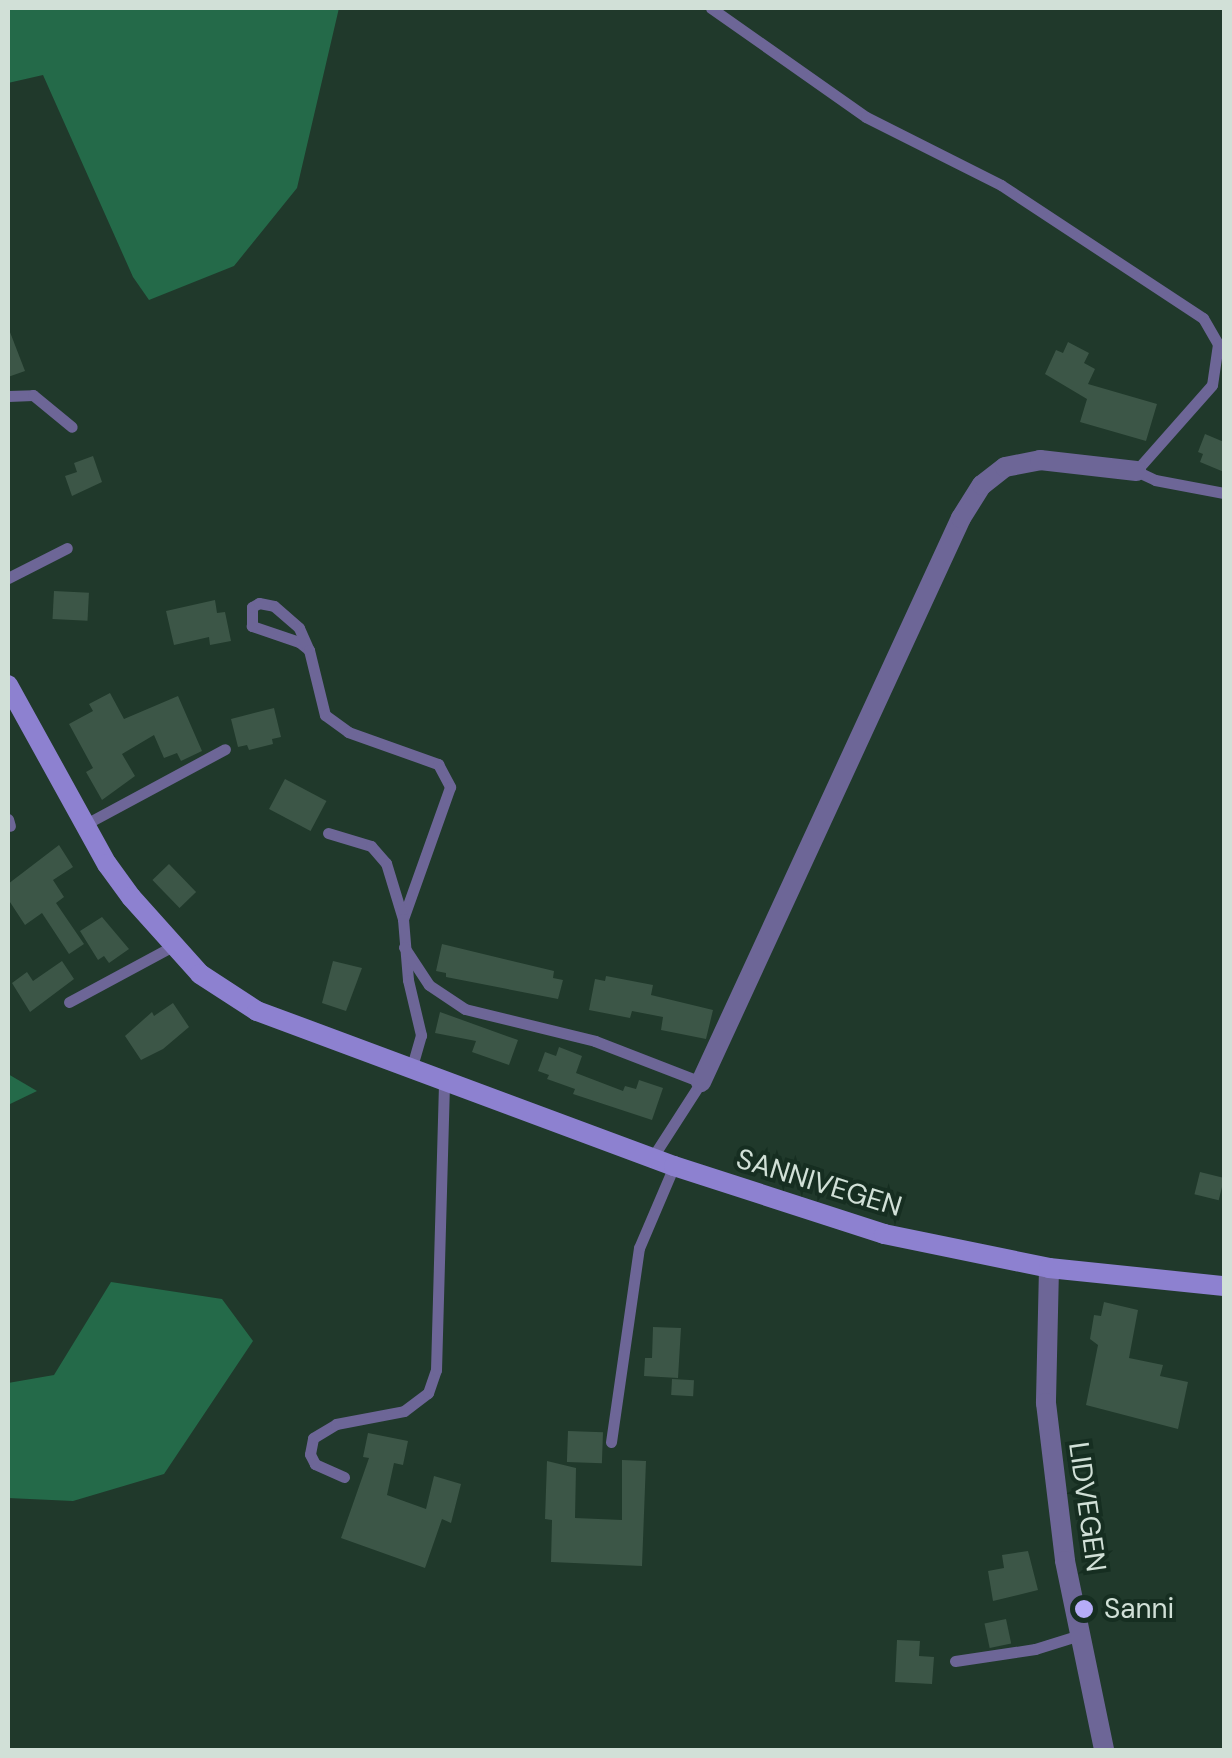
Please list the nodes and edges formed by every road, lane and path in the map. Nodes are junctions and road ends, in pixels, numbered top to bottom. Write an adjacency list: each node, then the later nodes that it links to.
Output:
1 (711, 8): 4 (lane)
2 (8, 396): 3 (lane)
3 (72, 427)
4 (1136, 471): 5 (lane); 18 (street)
5 (1224, 493)
6 (67, 548): 7 (lane)
7 (8, 578)
8 (309, 650): 8 (lane); 13 (lane)
9 (8, 688): 11 (main road, SANNIVEGEN)
10 (225, 749): 11 (lane)
11 (84, 824): 14 (main road, SANNIVEGEN)
12 (328, 833): 13 (lane)
13 (403, 919): 15 (lane)
14 (171, 947): 16 (lane); 17 (main road, SANNIVEGEN)
15 (404, 948): 17 (lane); 18 (lane)
16 (69, 1002)
17 (411, 1071): 19 (main road, SANNIVEGEN)
18 (701, 1082): 20 (lane)
19 (444, 1083): 20 (main road, SANNIVEGEN); 25 (lane)
20 (652, 1158): 21 (main road, SANNIVEGEN)
21 (674, 1166): 22 (main road, SANNIVEGEN); 24 (lane)
22 (1048, 1268): 23 (main road, SANNIVEGEN); 26 (street, LIDVEGEN)
23 (1224, 1286)
24 (611, 1442)
25 (344, 1477)
26 (1080, 1634): 27 (lane); 28 (street, LIDVEGEN)
27 (955, 1661)
28 (1104, 1750)

